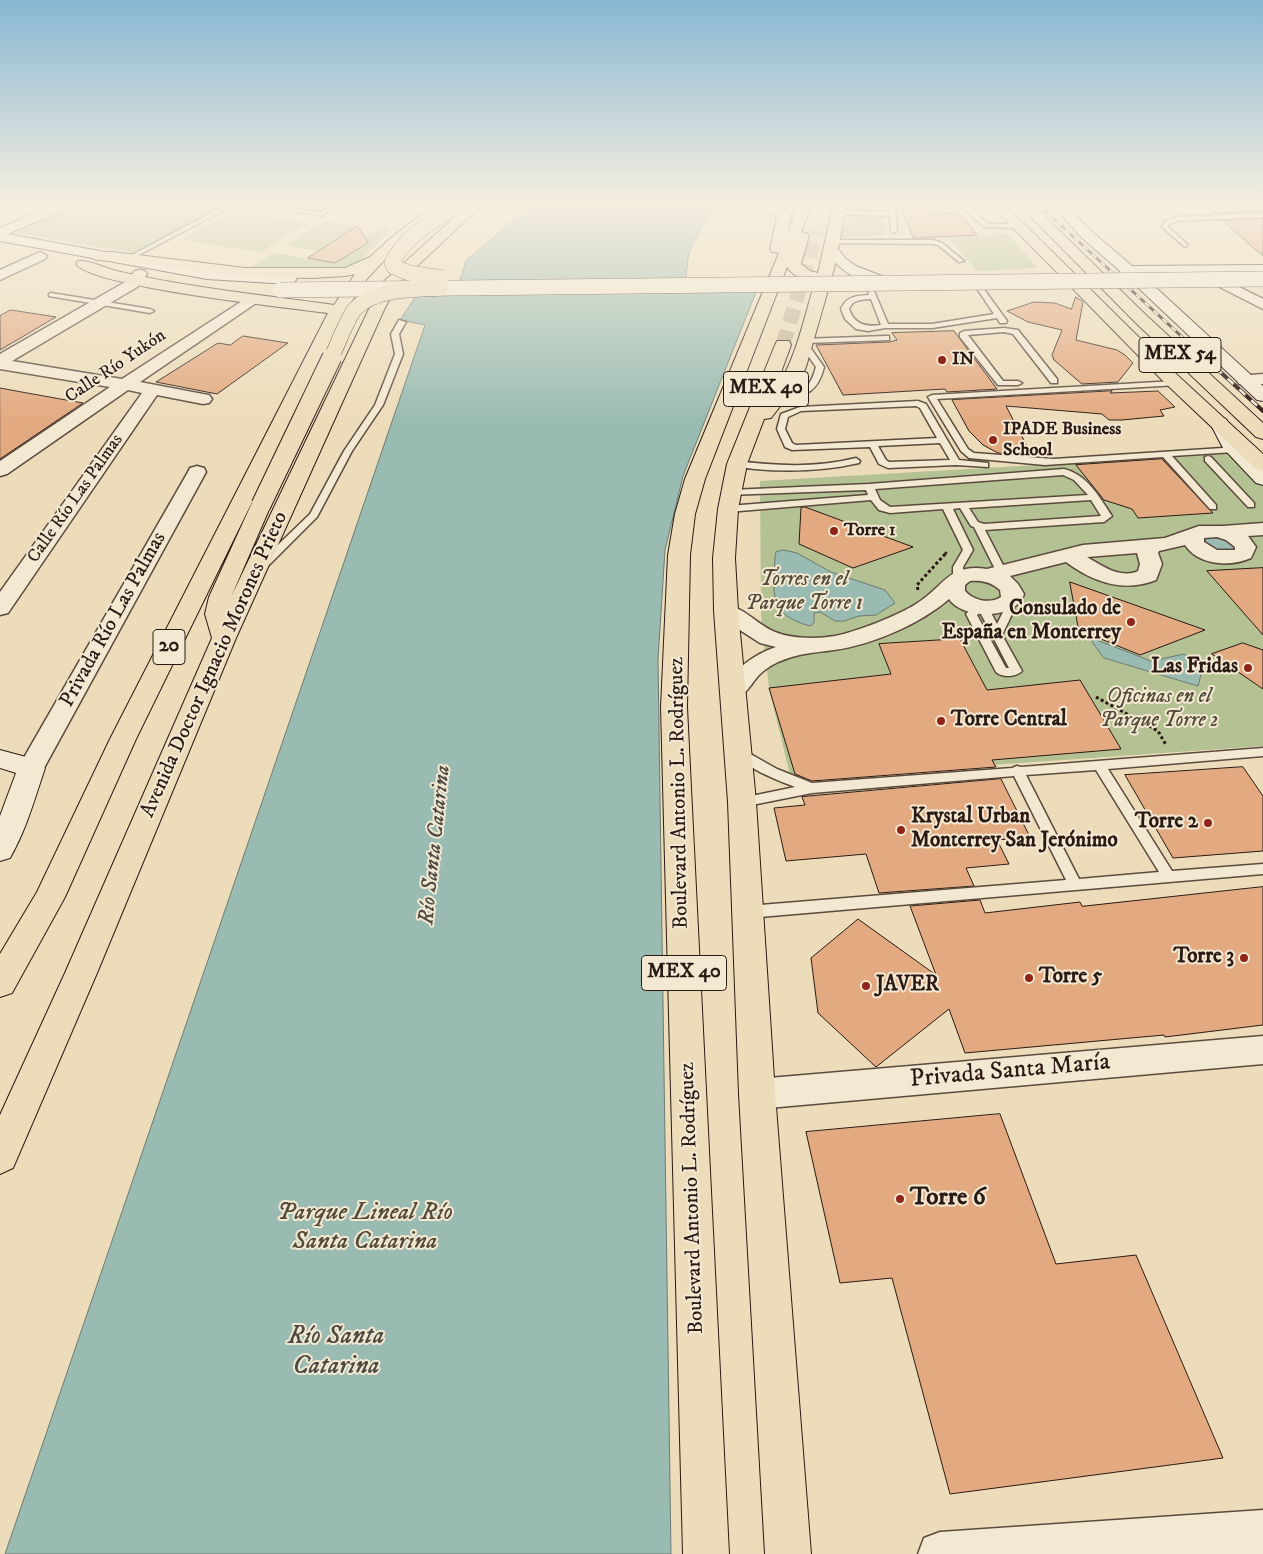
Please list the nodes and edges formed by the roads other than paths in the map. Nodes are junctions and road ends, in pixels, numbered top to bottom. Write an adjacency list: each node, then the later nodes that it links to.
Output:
1 (137, 277): 26 (street)
2 (1069, 277): 38 (main road, MEX 54)
3 (1098, 277): 50 (main road, MEX 54)
4 (139, 278): 25 (main road)
5 (141, 278): 21 (main road)
6 (227, 278): 21 (main road)
7 (360, 278): 28 (main road, Avenida Doctor Ignacio Morones Prieto / 20)
8 (396, 278): 79 (main road, Avenida Doctor Ignacio Morones Prieto / 20)
9 (425, 278): 20 (main road, bridge)
10 (775, 278): 47 (main road, Boulevard Antonio L. Rodríguez / MEX 40)
11 (809, 278): 22 (main road)
12 (824, 278): 22 (main road)
13 (868, 278): 19 (main road)
14 (973, 278): 15 (main road); 19 (main road); 30 (lane)
15 (1019, 278)
16 (1085, 278): 20 (main road, bridge)
17 (1132, 278): 40 (main road)
18 (1212, 278): 27 (street)
19 (871, 279): 22 (main road); 24 (lane)
20 (442, 283): 21 (main road, bridge); 87 (main road, bridge)
21 (285, 285)
22 (822, 286): 35 (main road); 47 (main road)
23 (51, 295): 26 (lane)
24 (873, 297): 32 (lane); 32 (lane)
25 (255, 299): 28 (main road); 42 (street, Calle Río Yukón)
26 (99, 303): 29 (lane); 37 (street)
27 (1263, 305)
28 (338, 310): 103 (main road, Avenida Doctor Ignacio Morones Prieto / 20)
29 (150, 311)
30 (999, 315): 32 (lane); 33 (lane)
31 (402, 322): 79 (lane)
32 (885, 326)
33 (1010, 331): 41 (lane); 41 (lane)
34 (886, 338): 35 (lane)
35 (804, 342): 45 (main road); 45 (lane)
36 (783, 345): 49 (main road, MEX 40)
37 (0, 362): 42 (street)
38 (1172, 379): 41 (lane); 48 (main road, MEX 54); 58 (lane)
39 (1263, 379): 40 (street)
40 (1245, 380): 44 (main road)
41 (1054, 381)
42 (124, 385): 43 (street); 61 (street, Calle Río Yukón)
43 (152, 390): 46 (street); 83 (street, Calle Río Las Palmas)
44 (1263, 396)
45 (779, 397): 49 (main road)
46 (203, 399)
47 (726, 400): 108 (main road, Boulevard Antonio L. Rodríguez / MEX 40)
48 (1219, 423): 53 (main road); 54 (main road); 60 (main road, MEX 54)
49 (748, 432): 65 (main road, MEX 40)
50 (1263, 433)
51 (943, 440): 52 (lane); 52 (lane); 59 (lane)
52 (873, 444): 59 (lane)
53 (1263, 448)
54 (1239, 453): 55 (lane); 56 (lane); 63 (main road)
55 (1165, 454): 56 (lane); 58 (lane); 71 (lane)
56 (1208, 459): 69 (lane)
57 (856, 461): 65 (lane)
58 (1054, 461): 59 (lane)
59 (956, 462)
60 (1263, 466)
61 (0, 470)
62 (197, 472): 94 (street, Privada Río Las Palmas)
63 (1263, 479)
64 (869, 487): 65 (lane); 66 (lane); 67 (lane)
65 (732, 489): 66 (lane); 85 (main road, MEX 40)
66 (874, 497): 70 (lane)
67 (1093, 497): 68 (lane); 72 (lane)
68 (963, 505): 70 (lane); 72 (lane)
69 (1252, 505)
70 (947, 507): 80 (lane)
71 (1214, 507)
72 (978, 526): 81 (lane)
73 (1263, 528): 74 (street)
74 (1225, 532): 76 (street); 78 (street)
75 (1160, 544): 76 (street); 77 (street); 77 (street)
76 (1200, 544): 78 (street)
77 (1069, 554): 81 (street)
78 (1253, 554)
79 (252, 576): 87 (main road, Avenida Doctor Ignacio Morones Prieto / 20)
80 (956, 582): 81 (street); 82 (street); 84 (street)
81 (1003, 585): 82 (street); 86 (lane)
82 (980, 607): 84 (street); 86 (lane); 86 (lane)
83 (0, 608)
84 (924, 609): 88 (street)
85 (726, 611): 88 (street); 89 (main road, MEX 40)
86 (998, 635)
87 (224, 638): 106 (main road, Avenida Doctor Ignacio Morones Prieto / 20)
88 (805, 645): 89 (street)
89 (733, 691): 90 (main road, MEX 40)
90 (738, 751): 96 (lane); 97 (main road, MEX 40)
91 (1263, 752): 93 (lane)
92 (1, 760): 94 (main road)
93 (1099, 764): 95 (lane); 100 (lane)
94 (31, 768): 98 (main road)
95 (1017, 770): 96 (lane); 101 (lane)
96 (812, 788): 97 (lane)
97 (742, 802): 102 (main road, MEX 40)
98 (0, 850)
99 (1263, 869): 100 (lane)
100 (1168, 876): 101 (lane)
101 (1075, 886): 102 (lane)
102 (748, 912): 105 (main road, MEX 40)
103 (0, 983)
104 (1263, 1050): 105 (street, Privada Santa María)
105 (757, 1094): 109 (main road, MEX 40)
106 (0, 1156)
107 (1263, 1532): 110 (street)
108 (706, 1554)
109 (788, 1554)
110 (940, 1554)

